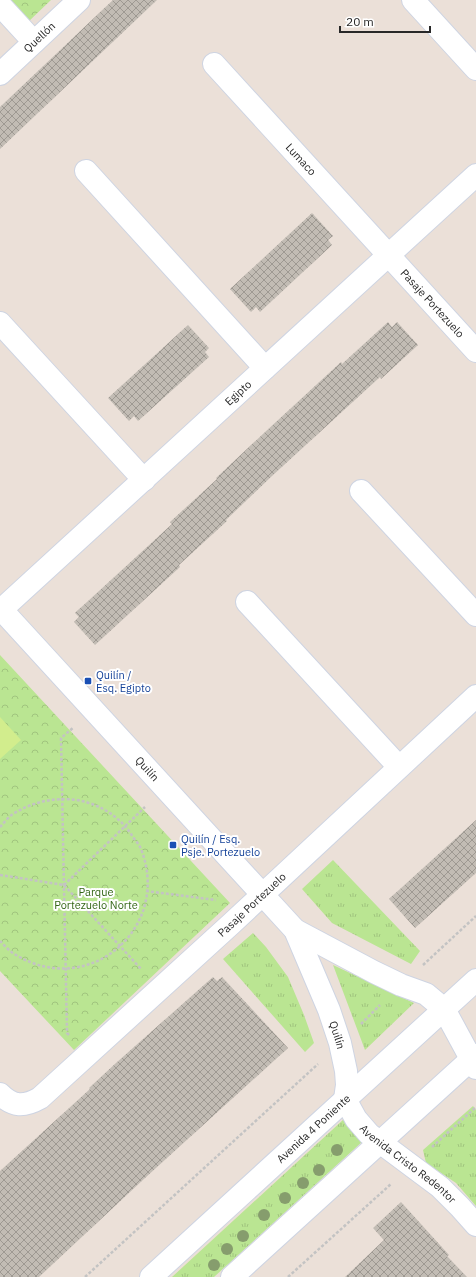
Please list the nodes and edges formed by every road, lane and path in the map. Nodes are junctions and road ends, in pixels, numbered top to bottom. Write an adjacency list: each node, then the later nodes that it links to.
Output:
1 (79, 0): 4 (street, Quellón)
2 (413, 0): 6 (street)
3 (0, 6): 4 (street)
4 (34, 42): 7 (street, Quellón)
5 (214, 64): 10 (street, Lumaco)
6 (476, 69)
7 (0, 74)
8 (86, 171): 13 (street)
9 (476, 176): 10 (street, Egipto)
10 (388, 255): 12 (street, Pasaje Portezuelo); 13 (street, Egipto)
11 (0, 323): 14 (street)
12 (476, 351)
13 (265, 368): 14 (street, Egipto)
14 (144, 480): 17 (street, Egipto)
15 (361, 491): 18 (street)
16 (247, 602): 21 (street)
17 (0, 610): 29 (street, Quilín)
18 (476, 615)
19 (476, 696): 21 (street, Pasaje Portezuelo)
20 (76, 725): 22 (path)
21 (399, 767): 29 (street, Pasaje Portezuelo)
22 (63, 798): 24 (path); 25 (path); 27 (path)
23 (148, 804): 24 (path)
24 (125, 826): 27 (path); 28 (path)
25 (0, 827)
26 (0, 875): 27 (path)
27 (64, 885): 34 (path); 35 (path)
28 (146, 891): 30 (path); 34 (path)
29 (263, 894): 32 (street, Quilín); 38 (street, Pasaje Portezuelo)
30 (216, 900)
31 (476, 916): 37 (path)
32 (295, 930): 37 (street, Quilín); 41 (street, Quilín)
33 (0, 941): 35 (path)
34 (120, 946): 35 (path); 38 (path)
35 (66, 969): 40 (path)
36 (476, 980): 39 (street, Avenida 4 Poniente)
37 (401, 985): 39 (street, Quilín); 41 (path)
38 (158, 989): 43 (street, Pasaje Portezuelo)
39 (444, 1008): 42 (street); 44 (street, Avenida 4 Poniente)
40 (67, 1033)
41 (340, 1043): 44 (street, Quilín); 49 (path)
42 (475, 1060): 46 (street)
43 (0, 1094)
44 (345, 1099): 46 (street, Avenida Cristo Redentor); 50 (street, Avenida 4 Poniente)
45 (476, 1107): 47 (path)
46 (379, 1142): 47 (street, Avenida Cristo Redentor); 51 (street)
47 (411, 1166): 48 (street, Avenida Cristo Redentor); 52 (path)
48 (476, 1225)
49 (85, 1277)
50 (151, 1277)
51 (232, 1277)
52 (288, 1277)

